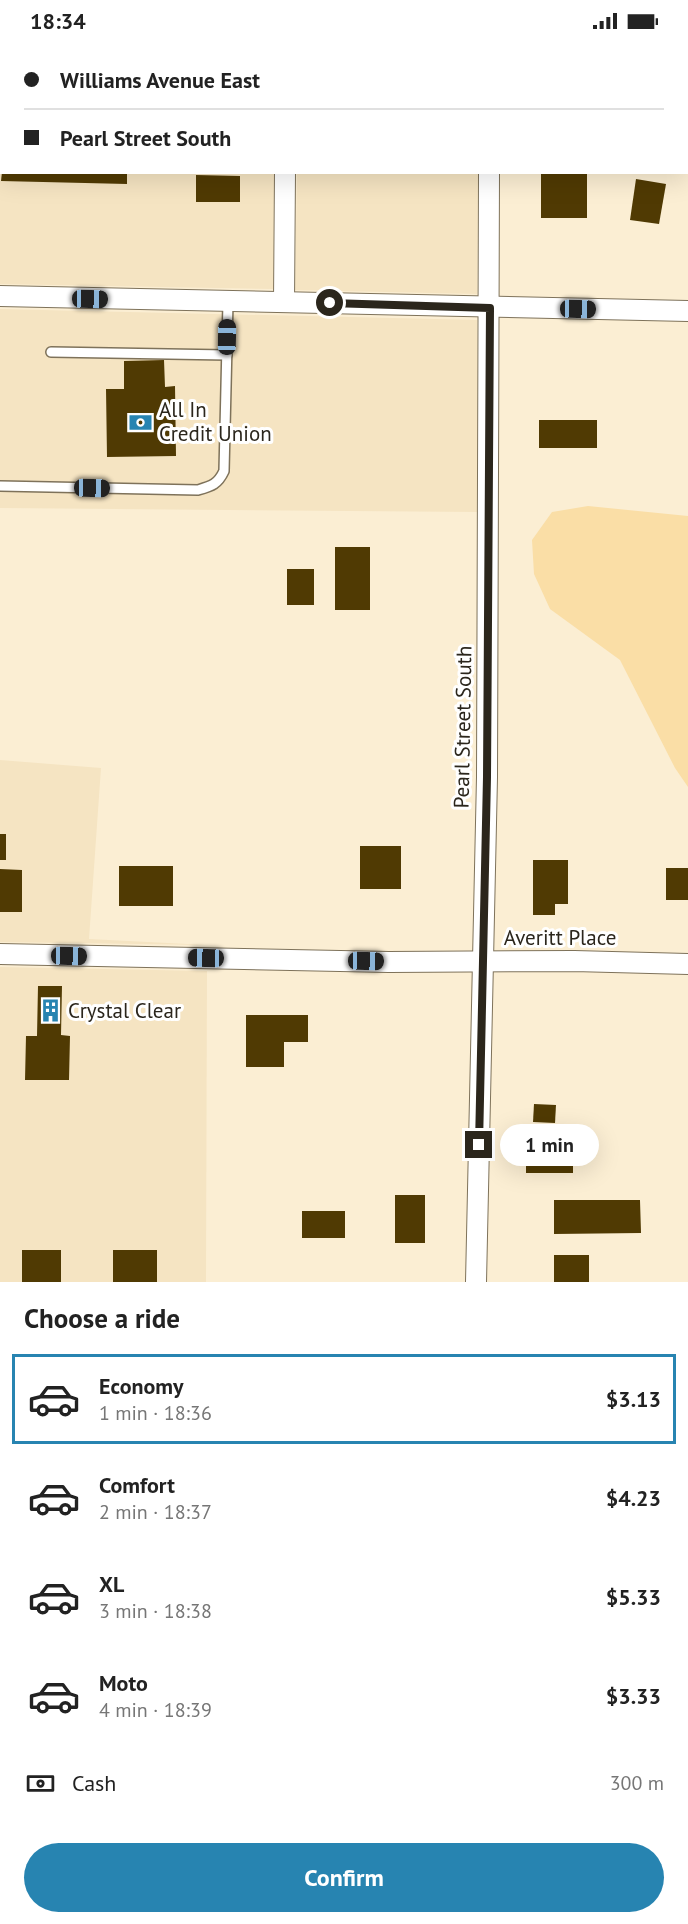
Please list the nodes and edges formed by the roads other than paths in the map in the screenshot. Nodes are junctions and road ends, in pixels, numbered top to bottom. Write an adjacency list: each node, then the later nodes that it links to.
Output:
1 (285, 174): 5 (street)
2 (489, 174): 6 (street, Pearl Street South)
3 (0, 296): 4 (street)
4 (228, 302): 5 (street); 9 (lane)
5 (284, 302): 6 (street)
6 (490, 308): 7 (street); 12 (street, Pearl Street South)
7 (688, 311)
8 (51, 352): 9 (lane)
9 (227, 355): 10 (lane)
10 (0, 486)
11 (0, 954): 12 (street, Averitt Place)
12 (483, 962): 13 (street, Averitt Place); 14 (street, Pearl Street South)
13 (688, 964)
14 (476, 1282)

